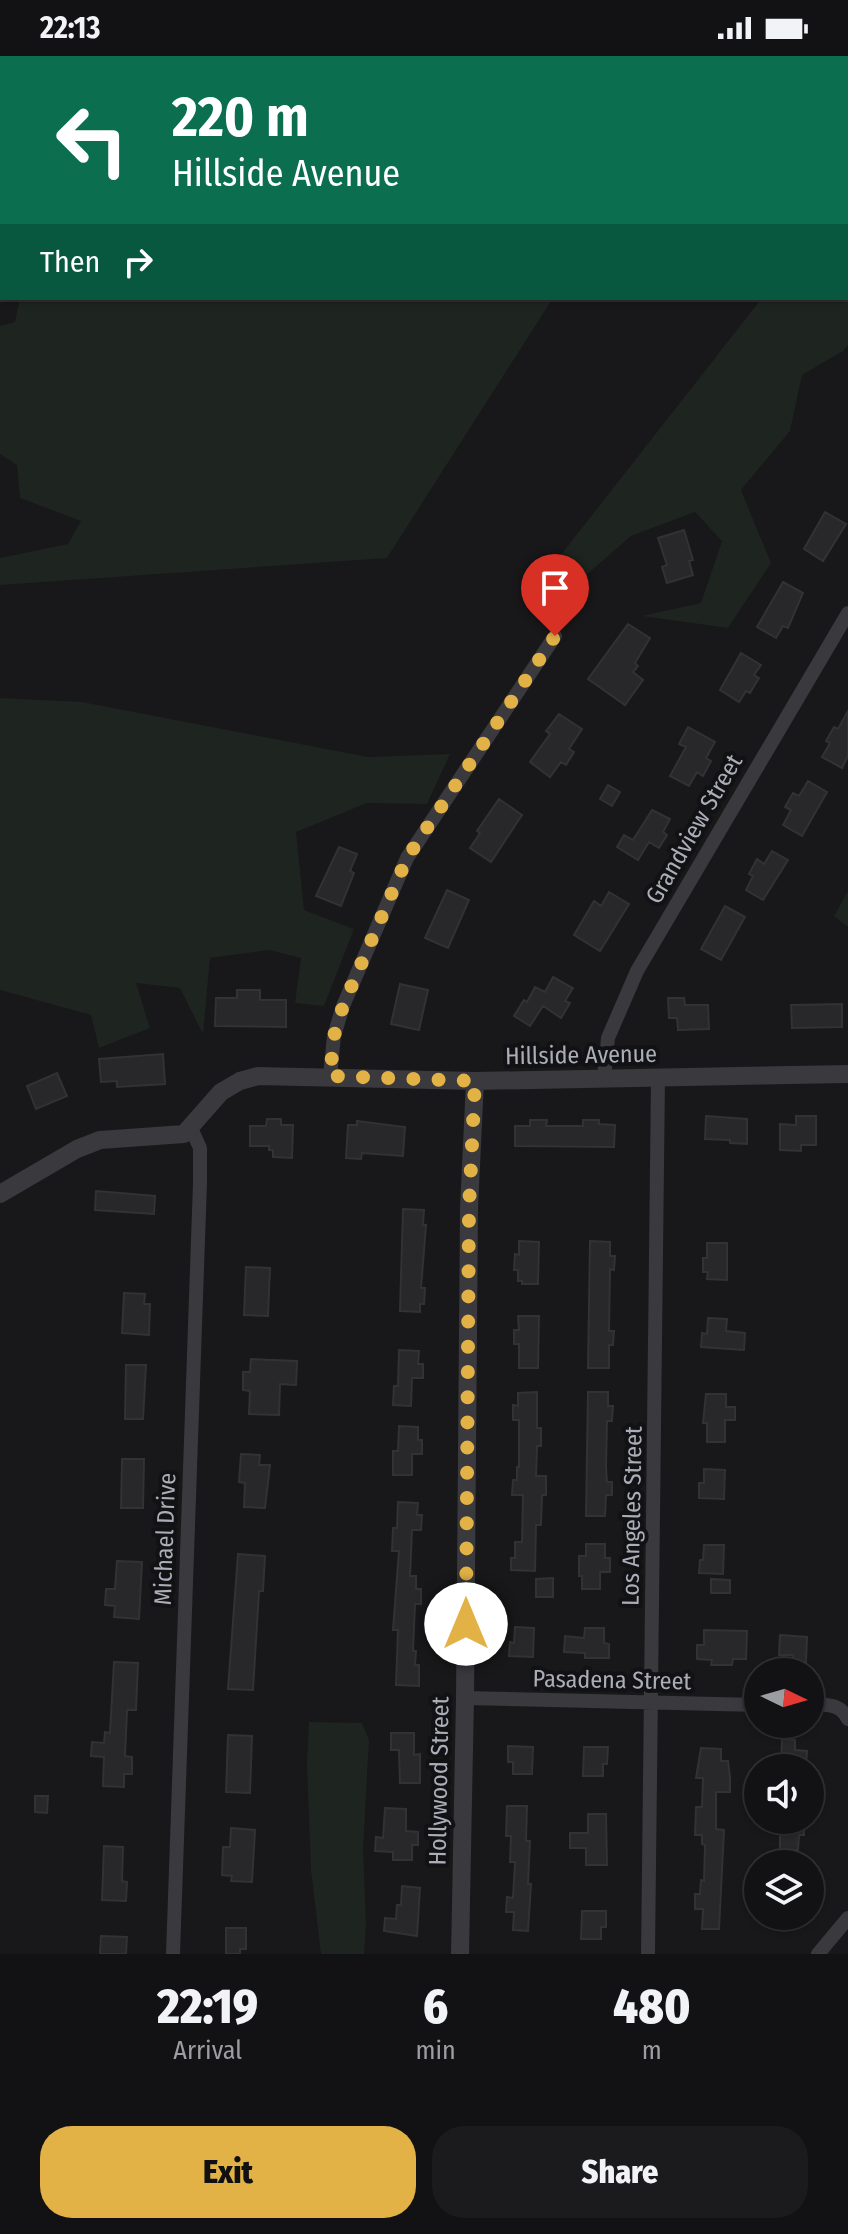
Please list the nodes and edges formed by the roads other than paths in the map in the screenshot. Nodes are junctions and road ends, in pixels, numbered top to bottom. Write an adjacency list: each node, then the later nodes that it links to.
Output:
1 (848, 613): 5 (street, Grandview Street)
2 (555, 636): 4 (street)
3 (848, 1074): 6 (street, Hillside Avenue)
4 (330, 1076): 7 (street, Hillside Avenue); 8 (street, Hillside Avenue)
5 (604, 1078): 6 (street, Hillside Avenue); 7 (street, Hillside Avenue)
6 (658, 1078): 11 (street, Los Angeles Street)
7 (475, 1081): 10 (street, Hollywood Street)
8 (191, 1128): 9 (street); 16 (street, Michael Drive)
9 (0, 1194)
10 (465, 1698): 11 (street, Pasadena Street); 17 (street, Hollywood Street)
11 (652, 1704): 12 (street, Pasadena Street); 18 (street, Los Angeles Street)
12 (744, 1705)
13 (824, 1705): 14 (street)
14 (846, 1716)
15 (848, 1918): 19 (street)
16 (173, 1954)
17 (460, 1954)
18 (648, 1954)
19 (818, 1954)

